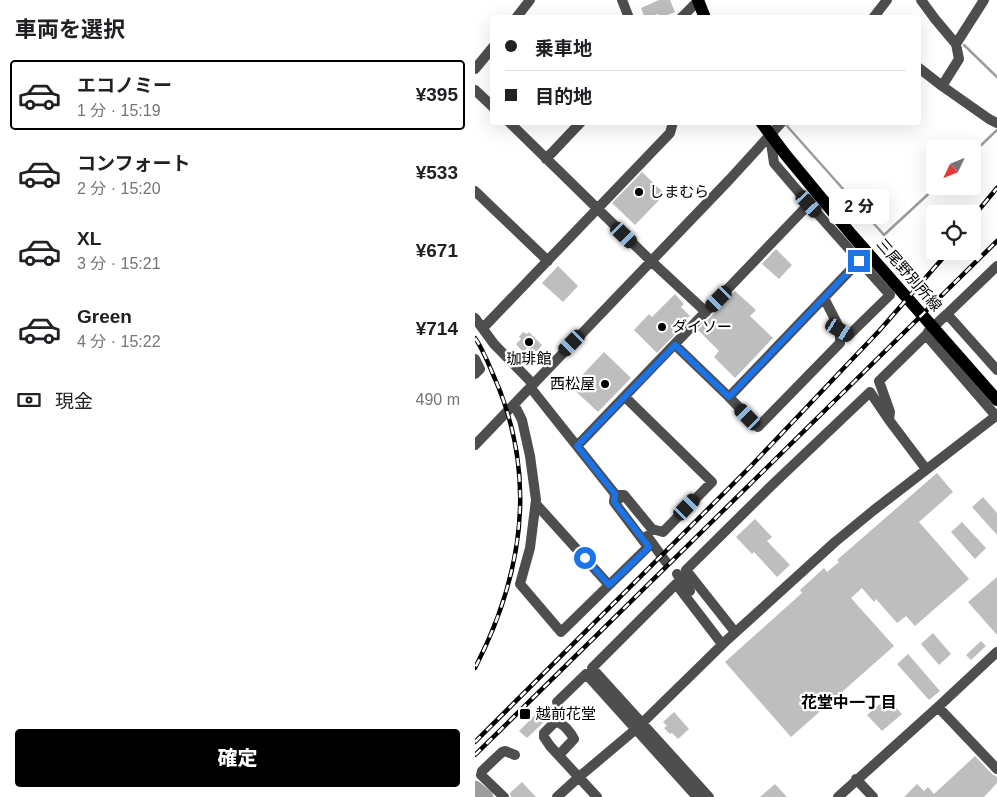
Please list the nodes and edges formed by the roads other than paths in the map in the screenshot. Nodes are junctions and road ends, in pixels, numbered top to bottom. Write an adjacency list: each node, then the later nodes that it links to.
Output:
1 (531, 0): 7 (street)
2 (622, 0): 8 (street)
3 (698, 0): 9 (street); 10 (main road)
4 (886, 0): 11 (street)
5 (921, 0): 12 (street)
6 (984, 0): 12 (street)
7 (520, 15)
8 (628, 15)
9 (684, 15)
10 (704, 15)
11 (875, 15)
12 (956, 44): 16 (street)
13 (490, 50): 14 (street)
14 (475, 68)
15 (921, 70): 16 (street)
16 (942, 86): 19 (street)
17 (475, 90): 18 (street)
18 (490, 104)
19 (997, 122)
20 (512, 125): 26 (street)
21 (578, 125): 26 (street)
22 (672, 125): 29 (street)
23 (763, 125): 25 (main road, 三尾野別所線)
24 (779, 125): 25 (street)
25 (770, 136): 28 (street); 31 (street); 48 (main road, 三尾野別所線)
26 (546, 159): 29 (street)
27 (475, 191): 30 (street)
28 (809, 204): 32 (street); 35 (street)
29 (598, 209): 30 (street); 31 (street)
30 (548, 261): 38 (street)
31 (651, 261): 35 (street); 45 (street)
32 (859, 261): 34 (street); 39 (street)
33 (997, 266): 36 (street)
34 (824, 298): 39 (street); 47 (street)
35 (706, 312): 41 (street)
36 (947, 314): 40 (street); 43 (street)
37 (475, 318): 38 (street)
38 (483, 328): 45 (street)
39 (840, 330): 47 (street)
40 (926, 335): 50 (street); 51 (street)
41 (675, 345): 46 (street); 47 (street)
42 (475, 359): 44 (street)
43 (997, 370)
44 (475, 374)
45 (532, 386): 49 (street); 53 (street)
46 (625, 397): 53 (street); 55 (street)
47 (729, 397)
48 (996, 399)
49 (514, 404): 52 (street); 56 (street)
50 (996, 416): 54 (street)
51 (889, 420): 54 (street); 60 (street)
52 (476, 443)
53 (577, 446): 55 (street)
54 (926, 469): 60 (street)
55 (615, 494): 57 (street); 59 (street)
56 (536, 504): 59 (street); 59 (street)
57 (666, 562)
58 (677, 574): 61 (street)
59 (609, 585)
60 (735, 632): 61 (street)
61 (724, 642): 63 (street); 66 (street)
62 (997, 652): 65 (street)
63 (589, 671): 64 (street); 66 (street)
64 (557, 702)
65 (939, 707): 69 (street); 72 (street)
66 (639, 726): 70 (street); 76 (street); 77 (street)
67 (515, 755): 71 (street)
68 (559, 755): 70 (street)
69 (997, 769)
70 (579, 777): 74 (street); 75 (street)
71 (478, 778): 73 (street)
72 (856, 779): 78 (street); 79 (street)
73 (503, 797)
74 (557, 797)
75 (597, 797)
76 (697, 797)
77 (709, 797)
78 (838, 797)
79 (873, 797)

